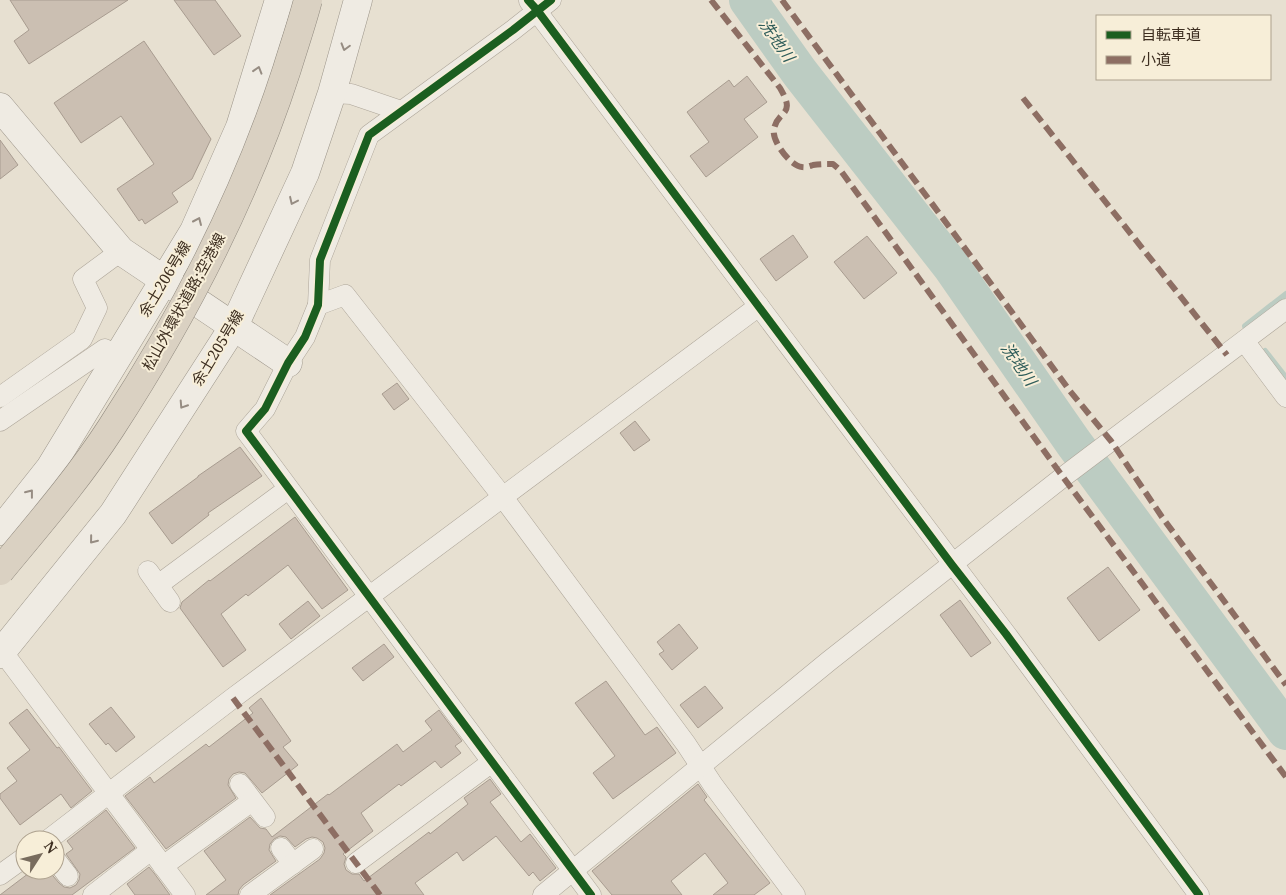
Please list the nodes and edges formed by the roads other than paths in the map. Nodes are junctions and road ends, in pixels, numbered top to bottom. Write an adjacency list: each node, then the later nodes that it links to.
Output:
1 (279, 0): 9 (street, 余土206号線, one-way to 1)
2 (308, 0): 24 (highway, 松山外環状道路;空港線, bridge)
3 (358, 0): 5 (street, 余土205号線, one-way to 5)
4 (539, 3): 7 (street); 11 (street)
5 (332, 93): 7 (street); 13 (street, 余土205号線, one-way to 13)
6 (0, 107): 8 (street)
7 (401, 110): 10 (street)
8 (120, 251): 9 (street); 17 (street)
9 (164, 280): 13 (street); 22 (street, 余土206号線, one-way to 9)
10 (318, 305): 16 (street); 21 (street)
11 (759, 306): 21 (street); 23 (street)
12 (1286, 310): 14 (street)
13 (234, 326): 16 (street); 27 (street, 余土205号線, one-way to 27)
14 (1245, 342): 18 (street); 23 (street)
15 (105, 348): 19 (street)
16 (288, 363): 20 (street)
17 (0, 397)
18 (1286, 397)
19 (0, 421)
20 (288, 490): 25 (street); 26 (street)
21 (502, 496): 25 (street); 29 (street)
22 (0, 531)
23 (952, 565): 29 (street); 50 (street)
24 (0, 571)
25 (369, 598): 28 (street); 31 (street)
26 (170, 602)
27 (1, 651): 31 (street)
28 (492, 762): 37 (street); 40 (street)
29 (700, 766): 40 (street); 49 (street)
30 (240, 784): 32 (street)
31 (110, 794): 34 (street); 36 (street)
32 (252, 801): 33 (street); 39 (street)
33 (265, 818)
34 (61, 830)
35 (313, 849): 46 (street)
36 (151, 850): 39 (street); 44 (street)
37 (356, 863)
38 (15, 865): 42 (street)
39 (163, 866): 45 (street)
40 (573, 871): 47 (street); 48 (street)
41 (65, 872): 43 (street)
42 (0, 876)
43 (68, 876)
44 (93, 895)
45 (185, 895)
46 (250, 895)
47 (543, 895)
48 (591, 895)
49 (795, 895)
50 (1199, 895)

